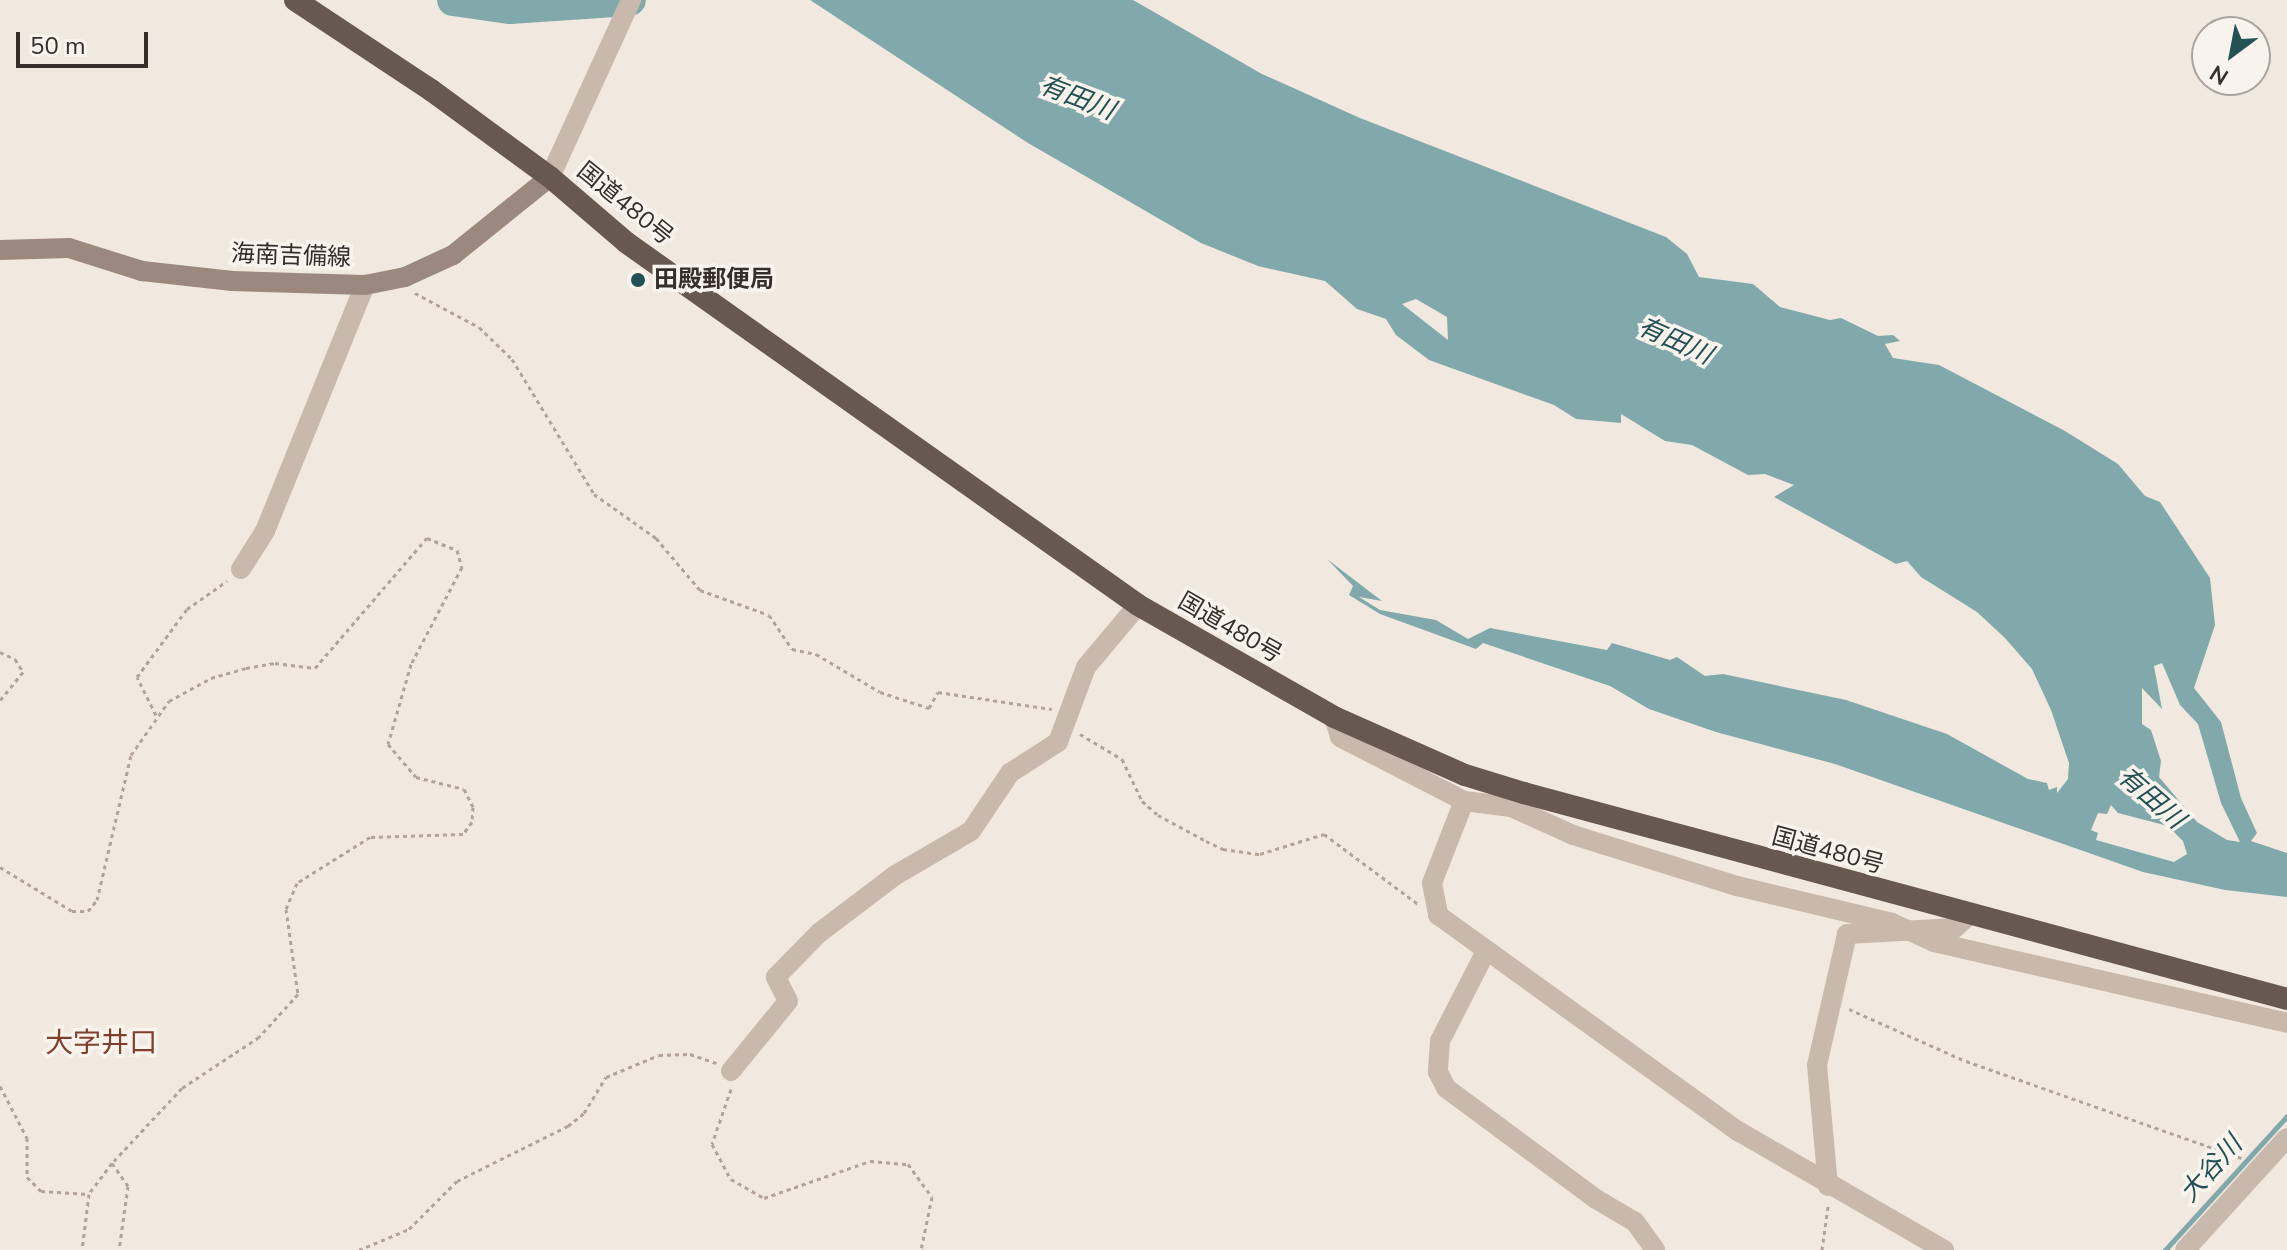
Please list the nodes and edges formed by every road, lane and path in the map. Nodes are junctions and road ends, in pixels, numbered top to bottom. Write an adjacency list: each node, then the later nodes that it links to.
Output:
1 (295, 0): 3 (highway, 国道480号)
2 (631, 0): 3 (street)
3 (555, 168): 5 (main road, 海南吉備線); 8 (highway, 国道480号)
4 (0, 250): 6 (main road, 海南吉備線)
5 (405, 277): 6 (main road, 海南吉備線); 13 (path)
6 (365, 285): 7 (street)
7 (241, 569): 11 (path)
8 (1138, 605): 12 (highway, 国道480号); 13 (street)
9 (0, 652): 10 (path)
10 (0, 700)
11 (156, 715): 16 (path); 27 (path)
12 (1334, 717): 14 (highway, 国道480号); 15 (street)
13 (1067, 718): 17 (path); 24 (street)
14 (1518, 800): 15 (street); 18 (highway, 国道480号); 19 (street)
15 (1464, 801): 17 (street)
16 (0, 867)
17 (1438, 915): 20 (street)
18 (1968, 916): 19 (street); 21 (highway, 国道480号)
19 (1900, 929): 22 (street); 23 (street)
20 (1486, 951): 29 (street); 35 (street)
21 (2287, 999)
22 (1831, 1002): 28 (path); 29 (street)
23 (2287, 1023)
24 (731, 1071): 33 (path); 34 (path)
25 (0, 1086): 30 (path)
26 (2287, 1138): 28 (street)
27 (112, 1163): 30 (path); 32 (path)
28 (2263, 1165): 38 (street)
29 (1828, 1186): 36 (path); 37 (street)
30 (89, 1194): 31 (path)
31 (82, 1250)
32 (119, 1250)
33 (359, 1250)
34 (921, 1250)
35 (1655, 1250)
36 (1822, 1250)
37 (1944, 1250)
38 (2185, 1250)

